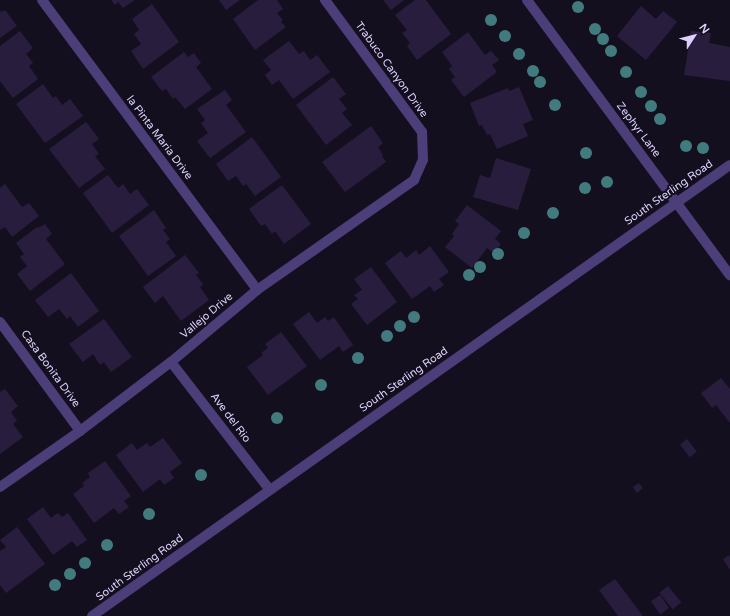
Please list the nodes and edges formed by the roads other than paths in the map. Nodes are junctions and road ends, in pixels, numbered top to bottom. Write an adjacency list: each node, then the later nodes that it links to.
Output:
1 (42, 0): 8 (street, la Pinta Maria Drive)
2 (324, 0): 4 (street, Trabuco Canyon Drive)
3 (527, 0): 6 (street, Zephyr Lane)
4 (423, 160): 8 (street, Vallejo Drive)
5 (730, 165): 6 (street, South Sterling Road)
6 (677, 202): 7 (street, Zephyr Lane); 13 (street, South Sterling Road)
7 (730, 275)
8 (257, 290): 10 (street, Vallejo Drive)
9 (0, 322): 11 (street, Casa Bonita Drive)
10 (171, 362): 11 (street, Vallejo Drive); 13 (street, Ave del Rio)
11 (80, 431): 12 (street, Vallejo Drive)
12 (0, 487)
13 (269, 489): 14 (street, South Sterling Road)
14 (92, 616)

